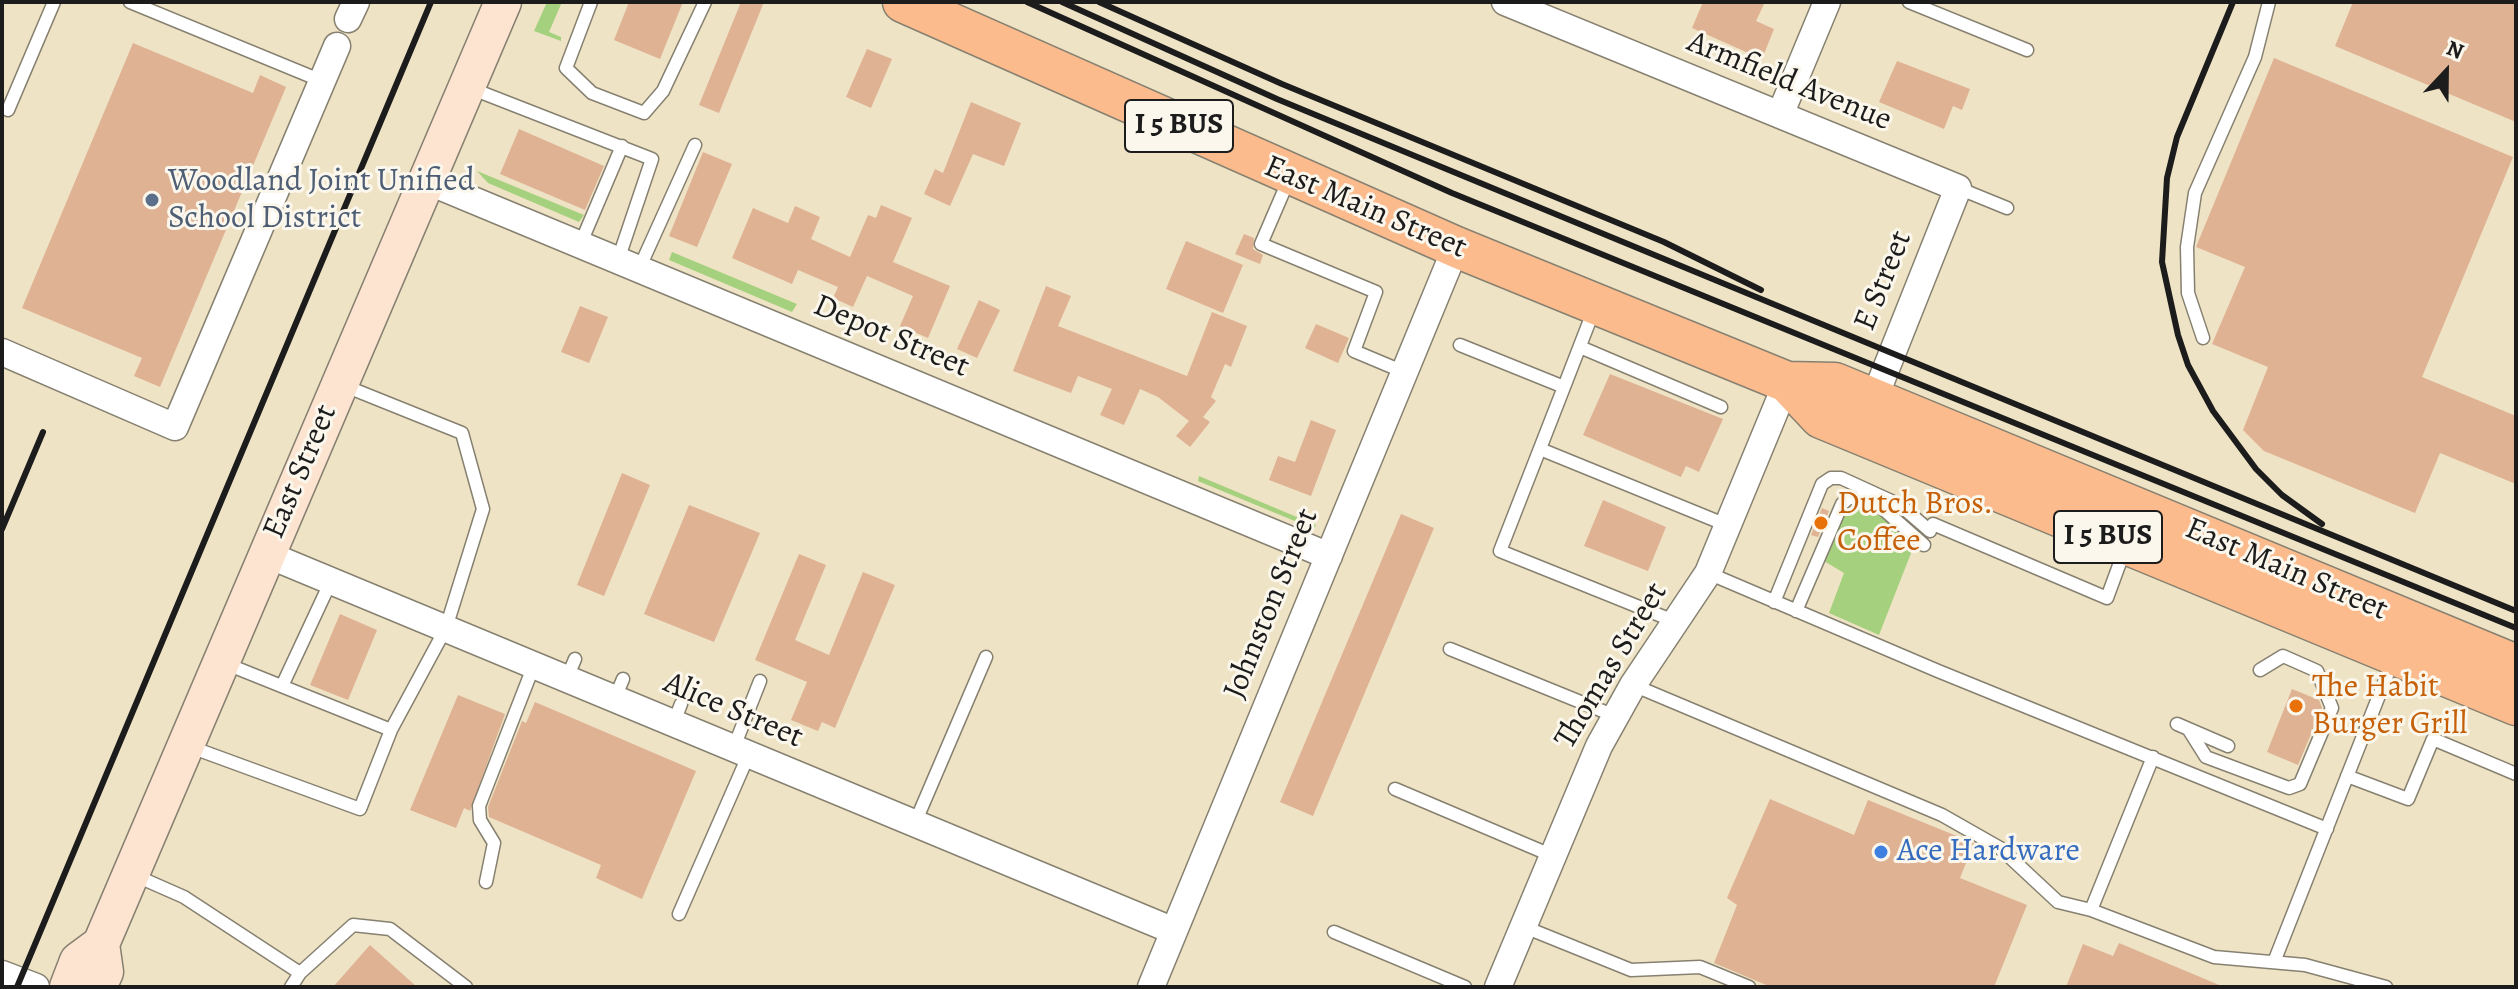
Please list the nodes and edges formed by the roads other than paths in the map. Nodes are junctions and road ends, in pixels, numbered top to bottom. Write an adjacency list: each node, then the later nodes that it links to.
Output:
1 (54, 2): 15 (lane)
2 (130, 2): 13 (lane)
3 (503, 2): 14 (main road, East Street)
4 (591, 2): 5 (lane)
5 (705, 2)
6 (903, 2): 19 (main road, East Main Street / I 5 BUS)
7 (1505, 2): 16 (street, Armfield Avenue)
8 (1827, 2): 16 (street)
9 (1909, 2): 12 (lane)
10 (2269, 2): 27 (lane)
11 (337, 46): 13 (street)
12 (2027, 50)
13 (322, 81): 30 (street)
14 (467, 87): 18 (lane); 20 (main road, East Street)
15 (8, 110)
16 (1780, 115): 21 (street, Armfield Avenue)
17 (695, 145): 25 (lane)
18 (622, 146): 23 (lane); 25 (lane)
19 (1290, 176): 24 (main road, East Main Street / I 5 BUS); 31 (lane)
20 (427, 181): 23 (street, Depot Street); 33 (main road, East Street)
21 (1958, 188): 22 (lane); 35 (street, E Street)
22 (2007, 208)
23 (580, 245): 25 (street, Depot Street)
24 (1456, 247): 26 (main road, East Main Street / I 5 BUS); 31 (street, Johnston Street)
25 (629, 265): 42 (street, Depot Street)
26 (1596, 305): 29 (lane); 32 (main road, East Main Street / I 5 BUS)
27 (2203, 338)
28 (1460, 345): 34 (lane)
29 (1580, 347): 34 (lane); 36 (lane)
30 (2, 352)
31 (1405, 372): 42 (street, Johnston Street)
32 (1787, 382): 35 (main road, East Main Street / I 5 BUS); 38 (street, Thomas Street); 40 (main road, East Main Street / I 5 BUS)
33 (338, 383): 41 (main road, East Street); 48 (lane)
34 (1564, 387): 37 (lane)
35 (1874, 399): 49 (main road, East Main Street / I 5 BUS)
36 (1721, 407)
37 (1540, 449): 38 (lane); 47 (lane)
38 (1729, 526): 43 (street, Thomas Street)
39 (1924, 545): 46 (lane)
40 (2127, 545): 45 (lane); 49 (main road, East Main Street / I 5 BUS)
41 (266, 554): 44 (street, Alice Street); 52 (main road, East Street)
42 (1329, 556): 77 (street, Johnston Street)
43 (1708, 573): 45 (lane); 47 (street, Thomas Street)
44 (331, 581): 48 (street, Alice Street); 58 (lane)
45 (1774, 602): 46 (lane)
46 (1796, 611): 65 (lane)
47 (1674, 621): 57 (street, Thomas Street)
48 (446, 628): 53 (street, Alice Street); 61 (lane)
49 (2402, 638): 54 (main road, East Main Street / I 5 BUS); 59 (main road, East Main Street / I 5 BUS); 67 (lane)
50 (1450, 649): 60 (lane)
51 (986, 657): 69 (lane)
52 (221, 662): 58 (lane); 62 (main road, East Street)
53 (534, 665): 64 (street, Alice Street); 73 (lane)
54 (2516, 665)
55 (2260, 670): 63 (lane)
56 (760, 681): 64 (lane)
57 (1633, 685): 60 (street, Thomas Street); 74 (lane)
58 (282, 686): 61 (lane)
59 (2516, 705)
60 (1615, 716): 71 (street, Thomas Street)
61 (391, 730): 62 (lane)
62 (185, 745): 72 (main road, East Street)
63 (2228, 746)
64 (741, 751): 69 (street, Alice Street); 75 (lane)
65 (2153, 757): 70 (lane); 74 (lane)
66 (2516, 774): 67 (lane)
67 (2347, 776): 70 (lane)
68 (1395, 789): 71 (lane)
69 (915, 823): 77 (street, Alice Street)
70 (2327, 829): 80 (lane)
71 (1553, 856): 76 (street, Thomas Street)
72 (131, 873): 79 (main road, East Street); 81 (lane)
73 (486, 882)
74 (2091, 910): 80 (lane)
75 (679, 914)
76 (1522, 926): 90 (street, Thomas Street); 91 (lane)
77 (1174, 931): 88 (street, Johnston Street)
78 (1334, 932): 89 (lane)
79 (101, 944): 84 (main road, East Street); 85 (main road, East Street)
80 (2274, 962): 92 (lane)
81 (300, 973): 86 (lane); 87 (lane)
82 (2, 974): 83 (street)
83 (36, 987)
84 (68, 987)
85 (98, 987)
86 (291, 987)
87 (466, 987)
88 (1151, 987)
89 (1465, 987)
90 (1498, 987)
91 (1749, 987)
92 (2386, 987)

